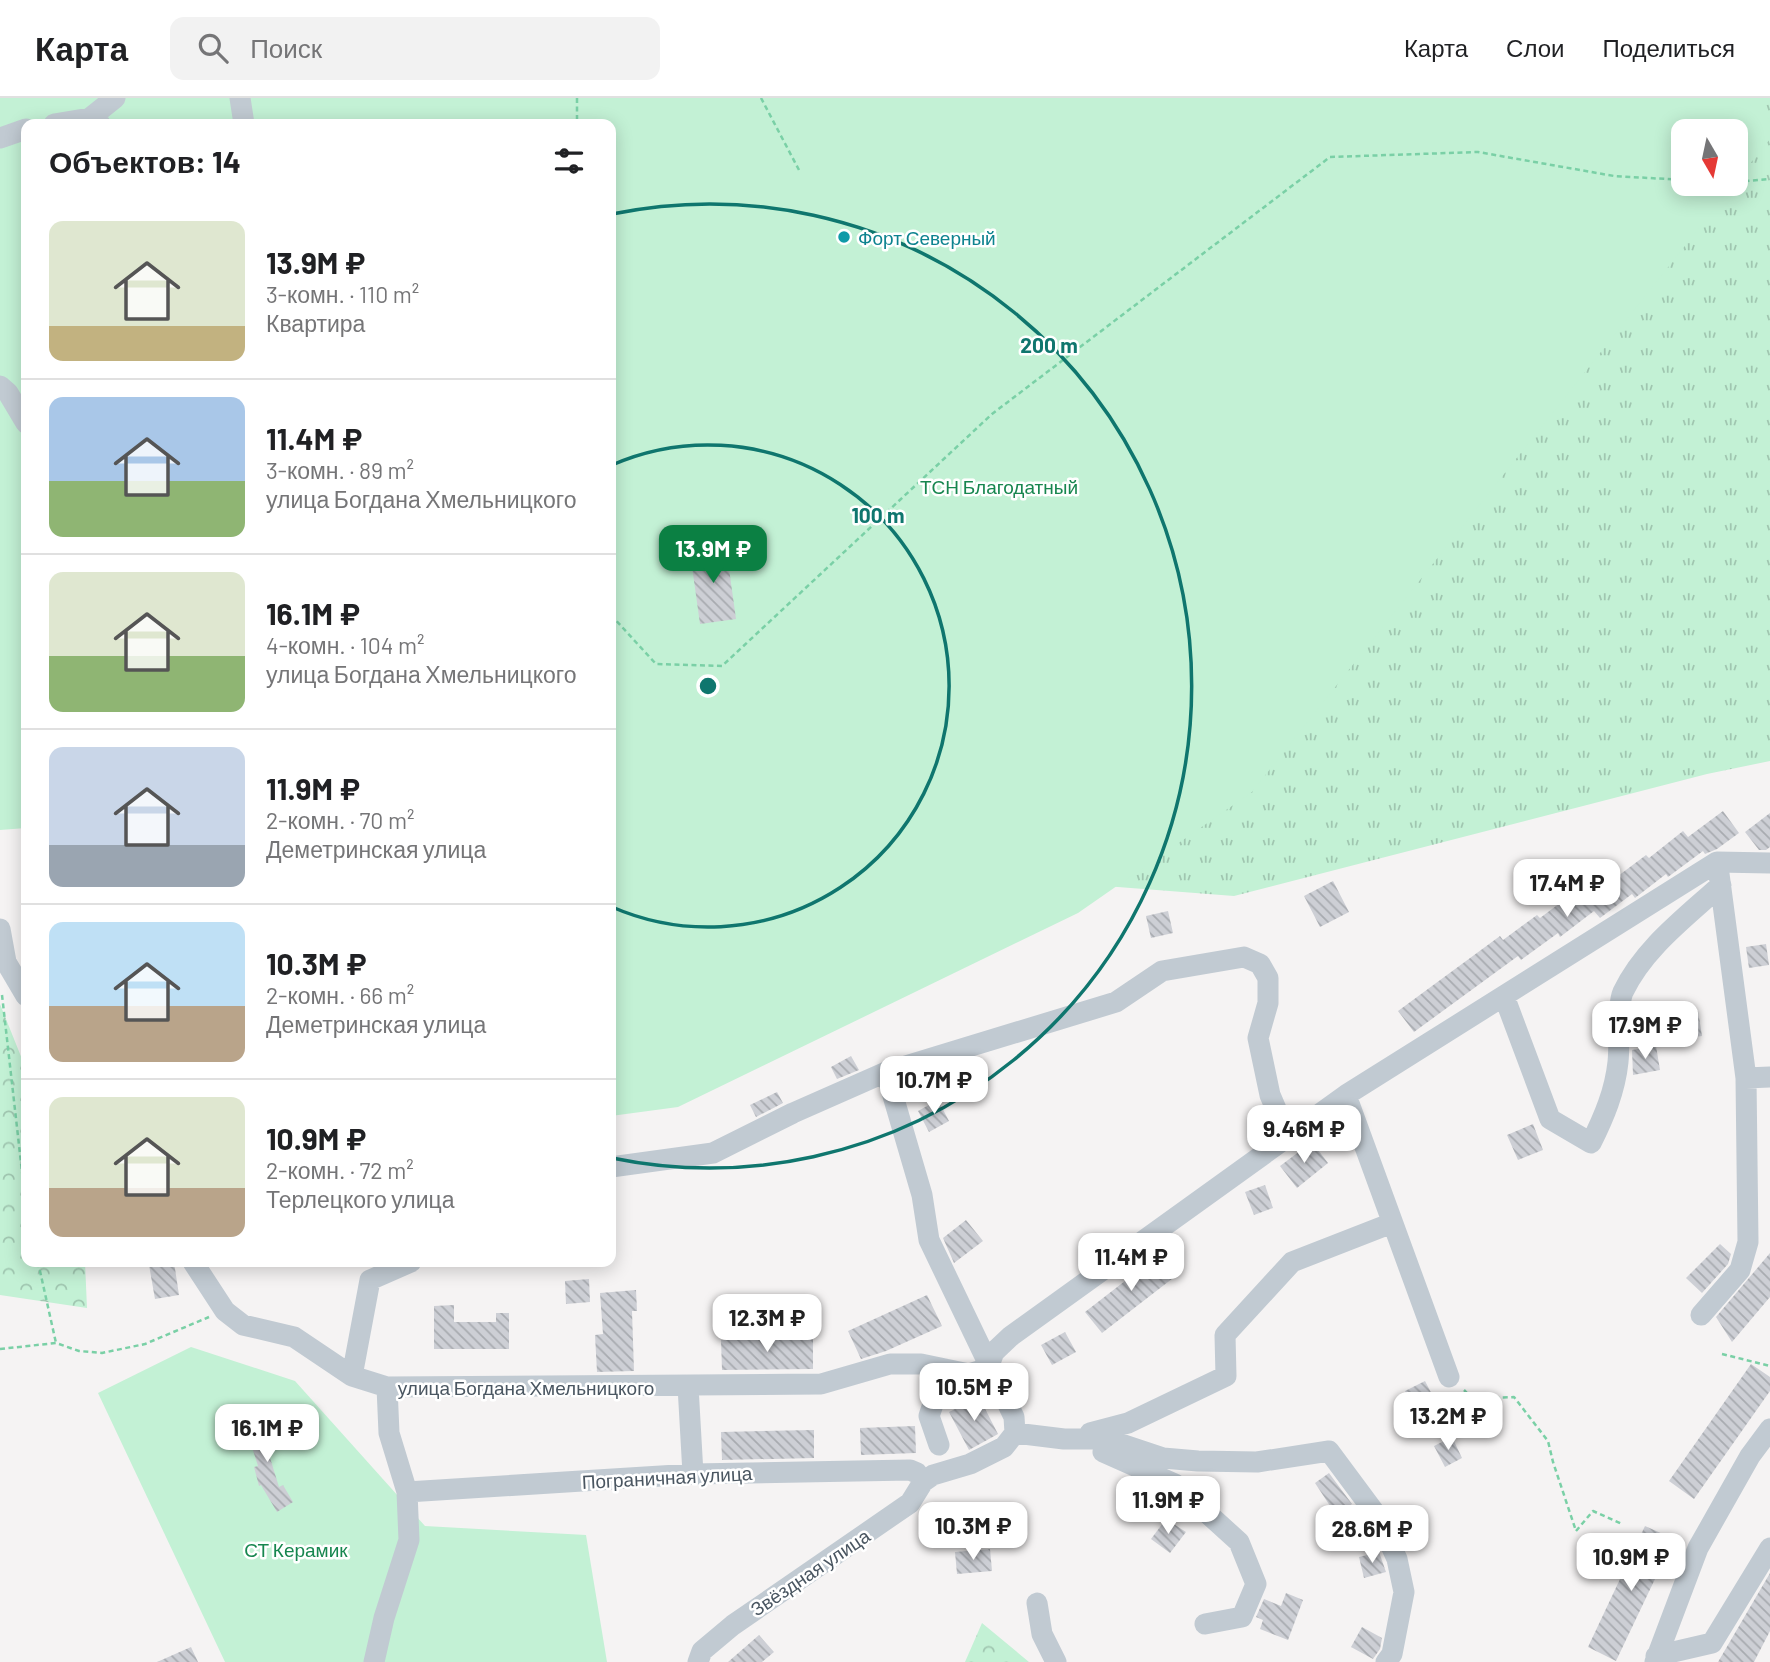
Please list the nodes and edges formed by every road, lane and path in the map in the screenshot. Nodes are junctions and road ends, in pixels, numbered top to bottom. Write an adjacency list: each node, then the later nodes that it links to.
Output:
1 (115, 98): 5 (street)
2 (240, 98): 6 (street)
3 (577, 98): 7 (path)
4 (761, 98): 10 (path)
5 (97, 119)
6 (243, 119)
7 (577, 119)
8 (21, 132): 9 (street)
9 (0, 138)
10 (799, 170)
11 (1671, 179): 16 (path)
12 (1770, 179): 13 (path)
13 (1748, 181)
14 (0, 386): 15 (street)
15 (21, 415)
16 (616, 620)
17 (1717, 862): 18 (street); 19 (street); 23 (street)
18 (1770, 863)
19 (1721, 885): 23 (street); 26 (street)
20 (0, 929): 21 (street)
21 (6, 962): 22 (street); 29 (path)
22 (21, 988)
23 (1504, 996): 27 (street)
24 (886, 1072): 28 (street); 30 (street); 42 (street)
25 (1770, 1077): 26 (street)
26 (1746, 1078): 37 (street)
27 (1346, 1096): 28 (street); 31 (street)
28 (1287, 1137): 42 (street)
29 (21, 1163)
30 (616, 1166)
31 (1392, 1223): 45 (street); 50 (street)
32 (39, 1267): 38 (path)
33 (197, 1267): 36 (street)
34 (387, 1267): 35 (street)
35 (367, 1271): 44 (street)
36 (225, 1311): 38 (path); 44 (street)
37 (1701, 1315)
38 (56, 1343): 39 (path)
39 (0, 1349)
40 (1722, 1354): 41 (path)
41 (1770, 1366)
42 (988, 1368): 43 (street); 49 (street)
43 (945, 1369): 46 (street, улица Богдана Хмельницкого); 51 (street)
44 (352, 1377): 47 (street)
45 (1449, 1377): 55 (path)
46 (688, 1386): 47 (street, улица Богдана Хмельницкого); 52 (street)
47 (387, 1387): 54 (street, улица Богдана Хмельницкого)
48 (1770, 1429): 59 (street)
49 (1015, 1433): 50 (street); 53 (street)
50 (1064, 1439): 58 (street); 63 (street)
51 (939, 1445)
52 (693, 1474): 53 (street, Пограничная улица); 54 (street, Пограничная улица)
53 (923, 1482): 61 (street, Звёздная улица)
54 (407, 1492): 60 (street, улица Богдана Хмельницкого)
55 (1622, 1524)
56 (1770, 1548): 59 (street)
57 (1037, 1603): 62 (street)
58 (1205, 1624)
59 (1656, 1659)
60 (374, 1662)
61 (698, 1662)
62 (1056, 1662)
63 (1386, 1662)

